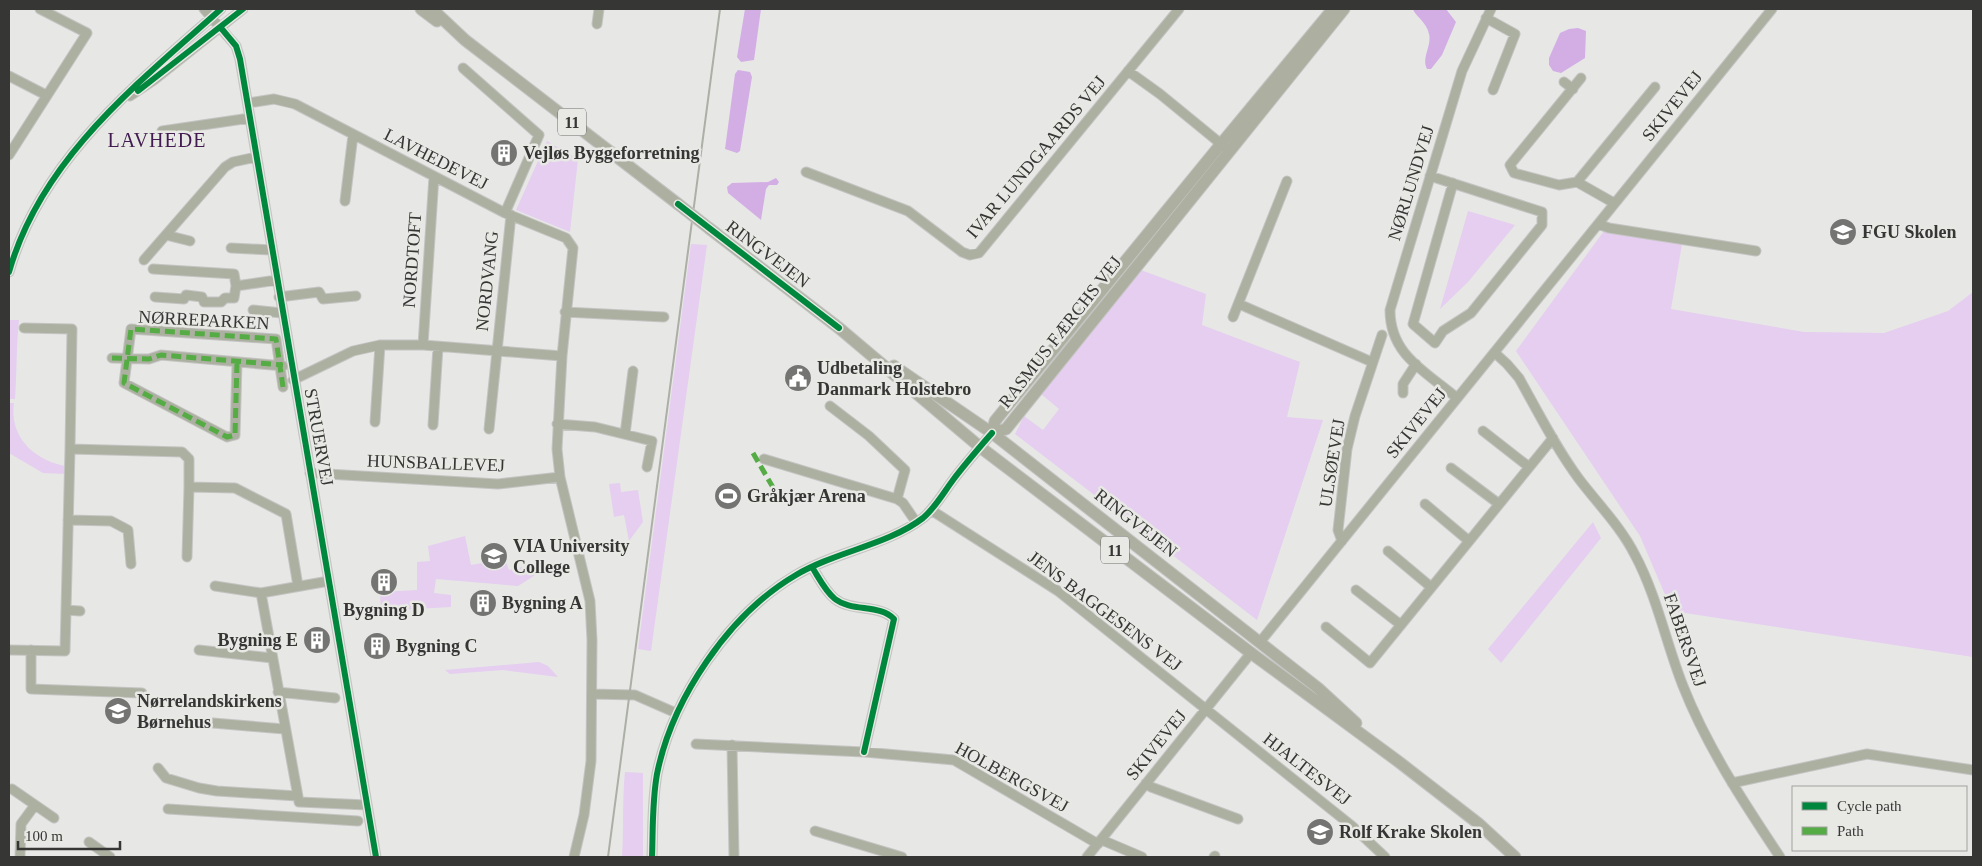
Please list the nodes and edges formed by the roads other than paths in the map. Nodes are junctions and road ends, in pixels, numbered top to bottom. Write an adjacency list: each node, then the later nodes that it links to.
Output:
1 (40, 9): 26 (street)
2 (204, 9): 13 (street, STRUERVEJ)
3 (221, 9): 13 (street)
4 (243, 9): 16 (street)
5 (421, 9): 17 (main road, RINGVEJEN / 11)
6 (432, 9): 17 (main road, RINGVEJEN / 11)
7 (599, 9): 15 (street)
8 (1179, 9): 19 (street, IVAR LUNDGAARDS VEJ)
9 (1333, 9): 32 (main road, RASMUS FÆRCHS VEJ)
10 (1344, 9): 32 (main road, RASMUS FÆRCHS VEJ)
11 (1491, 9): 14 (street, NØRLUNDVEJ)
12 (1772, 9): 42 (street, SKIVEVEJ)
13 (212, 17): 16 (street, STRUERVEJ); 27 (street)
14 (1486, 18): 25 (street); 37 (street, NØRLUNDVEJ)
15 (597, 24)
16 (221, 28): 27 (street); 28 (street, STRUERVEJ)
17 (465, 40): 65 (main road, RINGVEJEN / 11, bridge)
18 (463, 68): 43 (street)
19 (1128, 71): 32 (street, IVAR LUNDGAARDS VEJ); 35 (street, IVAR LUNDGAARDS VEJ)
20 (9, 76): 26 (street)
21 (1581, 78): 24 (street)
22 (1564, 82): 24 (street)
23 (1655, 87): 39 (street)
24 (1573, 88): 39 (street)
25 (1493, 90)
26 (46, 95): 33 (street)
27 (120, 103): 52 (street)
28 (248, 103): 29 (street, STRUERVEJ); 31 (street, LAVHEDEVEJ)
29 (250, 118): 30 (street); 34 (street, STRUERVEJ)
30 (162, 131)
31 (353, 134): 36 (street, LAVHEDEVEJ); 41 (street)
32 (1224, 147): 91 (main road, RASMUS FÆRCHS VEJ)
33 (9, 155)
34 (256, 157): 45 (street); 48 (street, STRUERVEJ)
35 (806, 172)
36 (434, 176): 43 (street, LAVHEDEVEJ); 68 (street, NORDTOFT)
37 (1430, 176): 40 (street); 78 (street, NØRLUNDVEJ)
38 (1287, 181): 58 (street)
39 (1577, 182): 42 (street)
40 (1453, 183): 40 (street)
41 (345, 201)
42 (1614, 203): 44 (street, SKIVEVEJ)
43 (508, 214): 60 (street, LAVHEDEVEJ); 70 (street, NORDVANG)
44 (1598, 224): 49 (street); 71 (street, SKIVEVEJ)
45 (166, 235): 46 (street); 50 (street)
46 (190, 241)
47 (231, 248): 48 (street)
48 (272, 250): 53 (street, STRUERVEJ)
49 (1756, 251)
50 (144, 260)
51 (153, 269): 54 (street)
52 (9, 272)
53 (277, 280): 54 (street); 57 (street, STRUERVEJ)
54 (236, 286): 56 (street)
55 (356, 296): 57 (street)
56 (155, 297)
57 (279, 297): 61 (street, STRUERVEJ)
58 (1239, 304): 63 (street); 75 (street)
59 (253, 310): 61 (street)
60 (565, 312): 62 (street); 72 (street)
61 (282, 313): 77 (street, STRUERVEJ)
62 (664, 317)
63 (1233, 317)
64 (24, 328): 95 (street)
65 (840, 328): 91 (main road, RINGVEJEN / 11); 94 (main road, RINGVEJEN / 11)
66 (1382, 335): 75 (street, ULSØEVEJ)
67 (380, 345): 68 (street); 81 (street); 86 (street)
68 (423, 345): 69 (street)
69 (438, 346): 70 (street); 88 (street)
70 (496, 351): 72 (street); 89 (street, NORDVANG)
71 (1494, 353): 84 (street, SKIVEVEJ); 93 (street, FABERSVEJ)
72 (562, 356): 87 (street)
73 (112, 358): 74 (street)
74 (128, 358): 76 (street); 76 (street, NØRREPARKEN); 79 (street, NØRREPARKEN)
75 (1372, 362): 110 (street, ULSØEVEJ)
76 (237, 363): 79 (street)
77 (291, 364): 79 (street); 81 (street, STRUERVEJ)
78 (1416, 364): 83 (street); 84 (street, NØRLUNDVEJ)
79 (279, 366): 82 (street, NØRREPARKEN)
80 (632, 371): 92 (street)
81 (293, 380): 100 (street, STRUERVEJ)
82 (283, 387)
83 (1403, 393)
84 (1457, 398): 110 (street, SKIVEVEJ)
85 (830, 406): 103 (street)
86 (375, 422)
87 (557, 424): 92 (street); 101 (street)
88 (433, 425)
89 (489, 429)
90 (1483, 431): 99 (street)
91 (992, 433): 94 (street); 125 (main road, RINGVEJEN / 11)
92 (625, 434): 97 (street)
93 (1553, 438): 99 (street); 146 (street, FABERSVEJ)
94 (980, 447): 106 (street); 129 (main road, RINGVEJEN / 11)
95 (70, 449): 102 (street); 107 (street)
96 (764, 459): 103 (street)
97 (647, 467)
98 (1451, 468): 105 (street)
99 (1528, 468): 105 (street)
100 (310, 474): 101 (street, HUNSBALLEVEJ); 115 (street, STRUERVEJ)
101 (560, 477): 133 (street)
102 (189, 487): 112 (street); 117 (street)
103 (897, 499): 108 (street)
104 (1425, 504): 109 (street)
105 (1499, 504): 109 (street)
106 (931, 510): 108 (street); 135 (street, JENS BAGGESENS VEJ)
107 (68, 520): 113 (street); 121 (street)
108 (916, 522): 114 (street)
109 (1469, 540): 118 (street)
110 (1342, 541): 125 (street, SKIVEVEJ)
111 (1388, 551): 118 (street)
112 (188, 557)
113 (131, 564)
114 (812, 567): 136 (street); 141 (street)
115 (329, 581): 117 (street); 151 (street, STRUERVEJ)
116 (216, 586): 120 (street)
117 (298, 586): 120 (street)
118 (1431, 587): 123 (street)
119 (1356, 590): 123 (street)
120 (261, 593): 130 (street)
121 (66, 610): 122 (street); 127 (street)
122 (80, 611)
123 (1401, 625): 124 (street)
124 (1326, 627)
125 (1260, 642): 142 (main road, RINGVEJEN / 11)
126 (9, 650): 127 (street)
127 (31, 650): 131 (street)
128 (199, 650): 130 (street)
129 (1251, 653): 135 (street, SKIVEVEJ); 142 (main road, RINGVEJEN / 11)
130 (272, 658): 132 (street)
131 (142, 692)
132 (278, 692): 134 (street); 138 (street)
133 (592, 694): 136 (street); 163 (street)
134 (335, 698)
135 (1206, 709): 145 (street, SKIVEVEJ); 169 (street, HJALTESVEJ)
136 (676, 713): 164 (street)
137 (213, 723): 138 (street)
138 (284, 729): 148 (street)
139 (696, 744): 140 (street, HOLBERGSVEJ)
140 (732, 745): 141 (street, HOLBERGSVEJ); 165 (street)
141 (864, 752): 159 (street, HOLBERGSVEJ)
142 (1399, 762): 170 (main road, RINGVEJEN / 11)
143 (158, 768): 148 (street)
144 (1973, 770): 146 (street)
145 (1146, 783): 155 (street); 159 (street, SKIVEVEJ)
146 (1732, 783): 171 (street, FABERSVEJ)
147 (12, 789): 150 (street)
148 (297, 796): 149 (street)
149 (323, 802): 151 (street); 154 (street)
150 (35, 805): 153 (street); 161 (street)
151 (368, 805): 162 (street, STRUERVEJ)
152 (168, 809): 154 (street)
153 (54, 818)
154 (322, 819): 156 (street)
155 (1238, 819)
156 (358, 822)
157 (816, 831): 166 (street)
158 (89, 842): 160 (street)
159 (1100, 842): 167 (street, SKIVEVEJ); 168 (street, HOLBERGSVEJ)
160 (105, 856)
161 (20, 857)
162 (376, 857)
163 (574, 857)
164 (652, 857)
165 (734, 857)
166 (902, 857)
167 (1087, 857)
168 (1142, 857)
169 (1385, 857)
170 (1516, 857)
171 (1780, 857)

